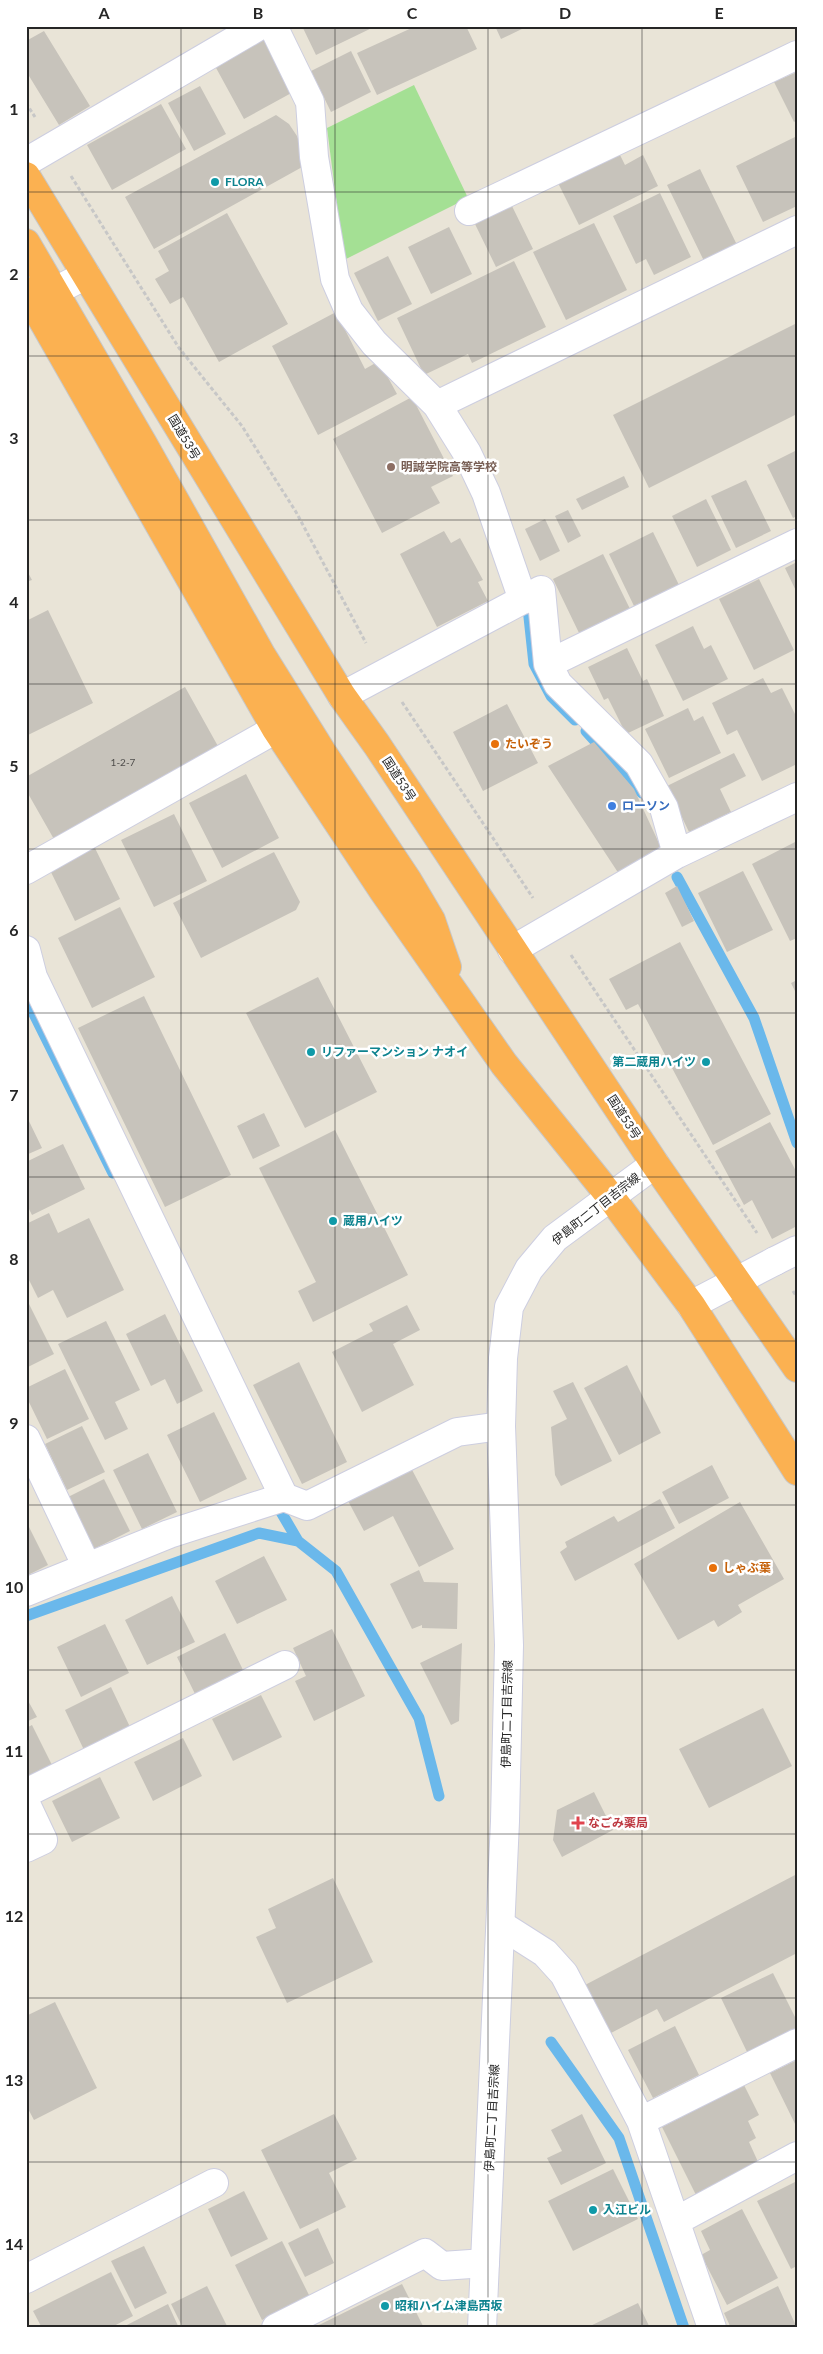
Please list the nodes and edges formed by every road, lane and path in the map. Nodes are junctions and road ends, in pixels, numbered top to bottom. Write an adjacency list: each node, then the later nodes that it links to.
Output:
1 (259, 26): 4 (street)
2 (273, 26): 11 (street)
3 (797, 55): 6 (street)
4 (26, 162)
5 (26, 176): 9 (highway, 国道53号)
6 (468, 211)
7 (797, 230): 11 (street)
8 (26, 243): 10 (highway)
9 (86, 275): 10 (street); 15 (highway, 国道53号)
10 (35, 298): 16 (highway); 22 (highway)
11 (437, 405): 13 (street)
12 (797, 543): 14 (street)
13 (523, 600): 14 (street); 15 (street)
14 (548, 664): 18 (street)
15 (342, 696): 21 (highway, 国道53号)
16 (276, 729): 19 (street); 22 (highway)
17 (797, 797): 18 (street)
18 (677, 854): 21 (street)
19 (26, 870)
20 (26, 950): 32 (street)
21 (512, 950): 23 (highway, 国道53号)
22 (458, 998): 24 (highway)
23 (655, 1164): 24 (street, 伊島町二丁目吉宗線); 26 (highway, 国道53号)
24 (610, 1196): 27 (highway); 29 (street, 伊島町二丁目吉宗線)
25 (786, 1256): 26 (street)
26 (738, 1281): 27 (street); 28 (highway, 国道53号)
27 (691, 1305): 31 (highway)
28 (797, 1368)
29 (501, 1426): 32 (street); 39 (street, 伊島町二丁目吉宗線)
30 (26, 1439): 33 (street)
31 (797, 1471)
32 (284, 1497): 33 (street)
33 (87, 1567): 34 (street)
34 (26, 1592)
35 (286, 1665): 36 (street)
36 (26, 1793)
37 (26, 1804): 38 (street)
38 (26, 1848)
39 (501, 1925): 41 (street); 45 (street, 伊島町二丁目吉宗線)
40 (797, 2043): 41 (street)
41 (641, 2122): 44 (street)
42 (797, 2156): 44 (street)
43 (214, 2183): 46 (street)
44 (676, 2221): 49 (street)
45 (485, 2263): 47 (street); 48 (street, 伊島町二丁目吉宗線)
46 (26, 2279)
47 (276, 2328)
48 (482, 2328)
49 (712, 2328)

